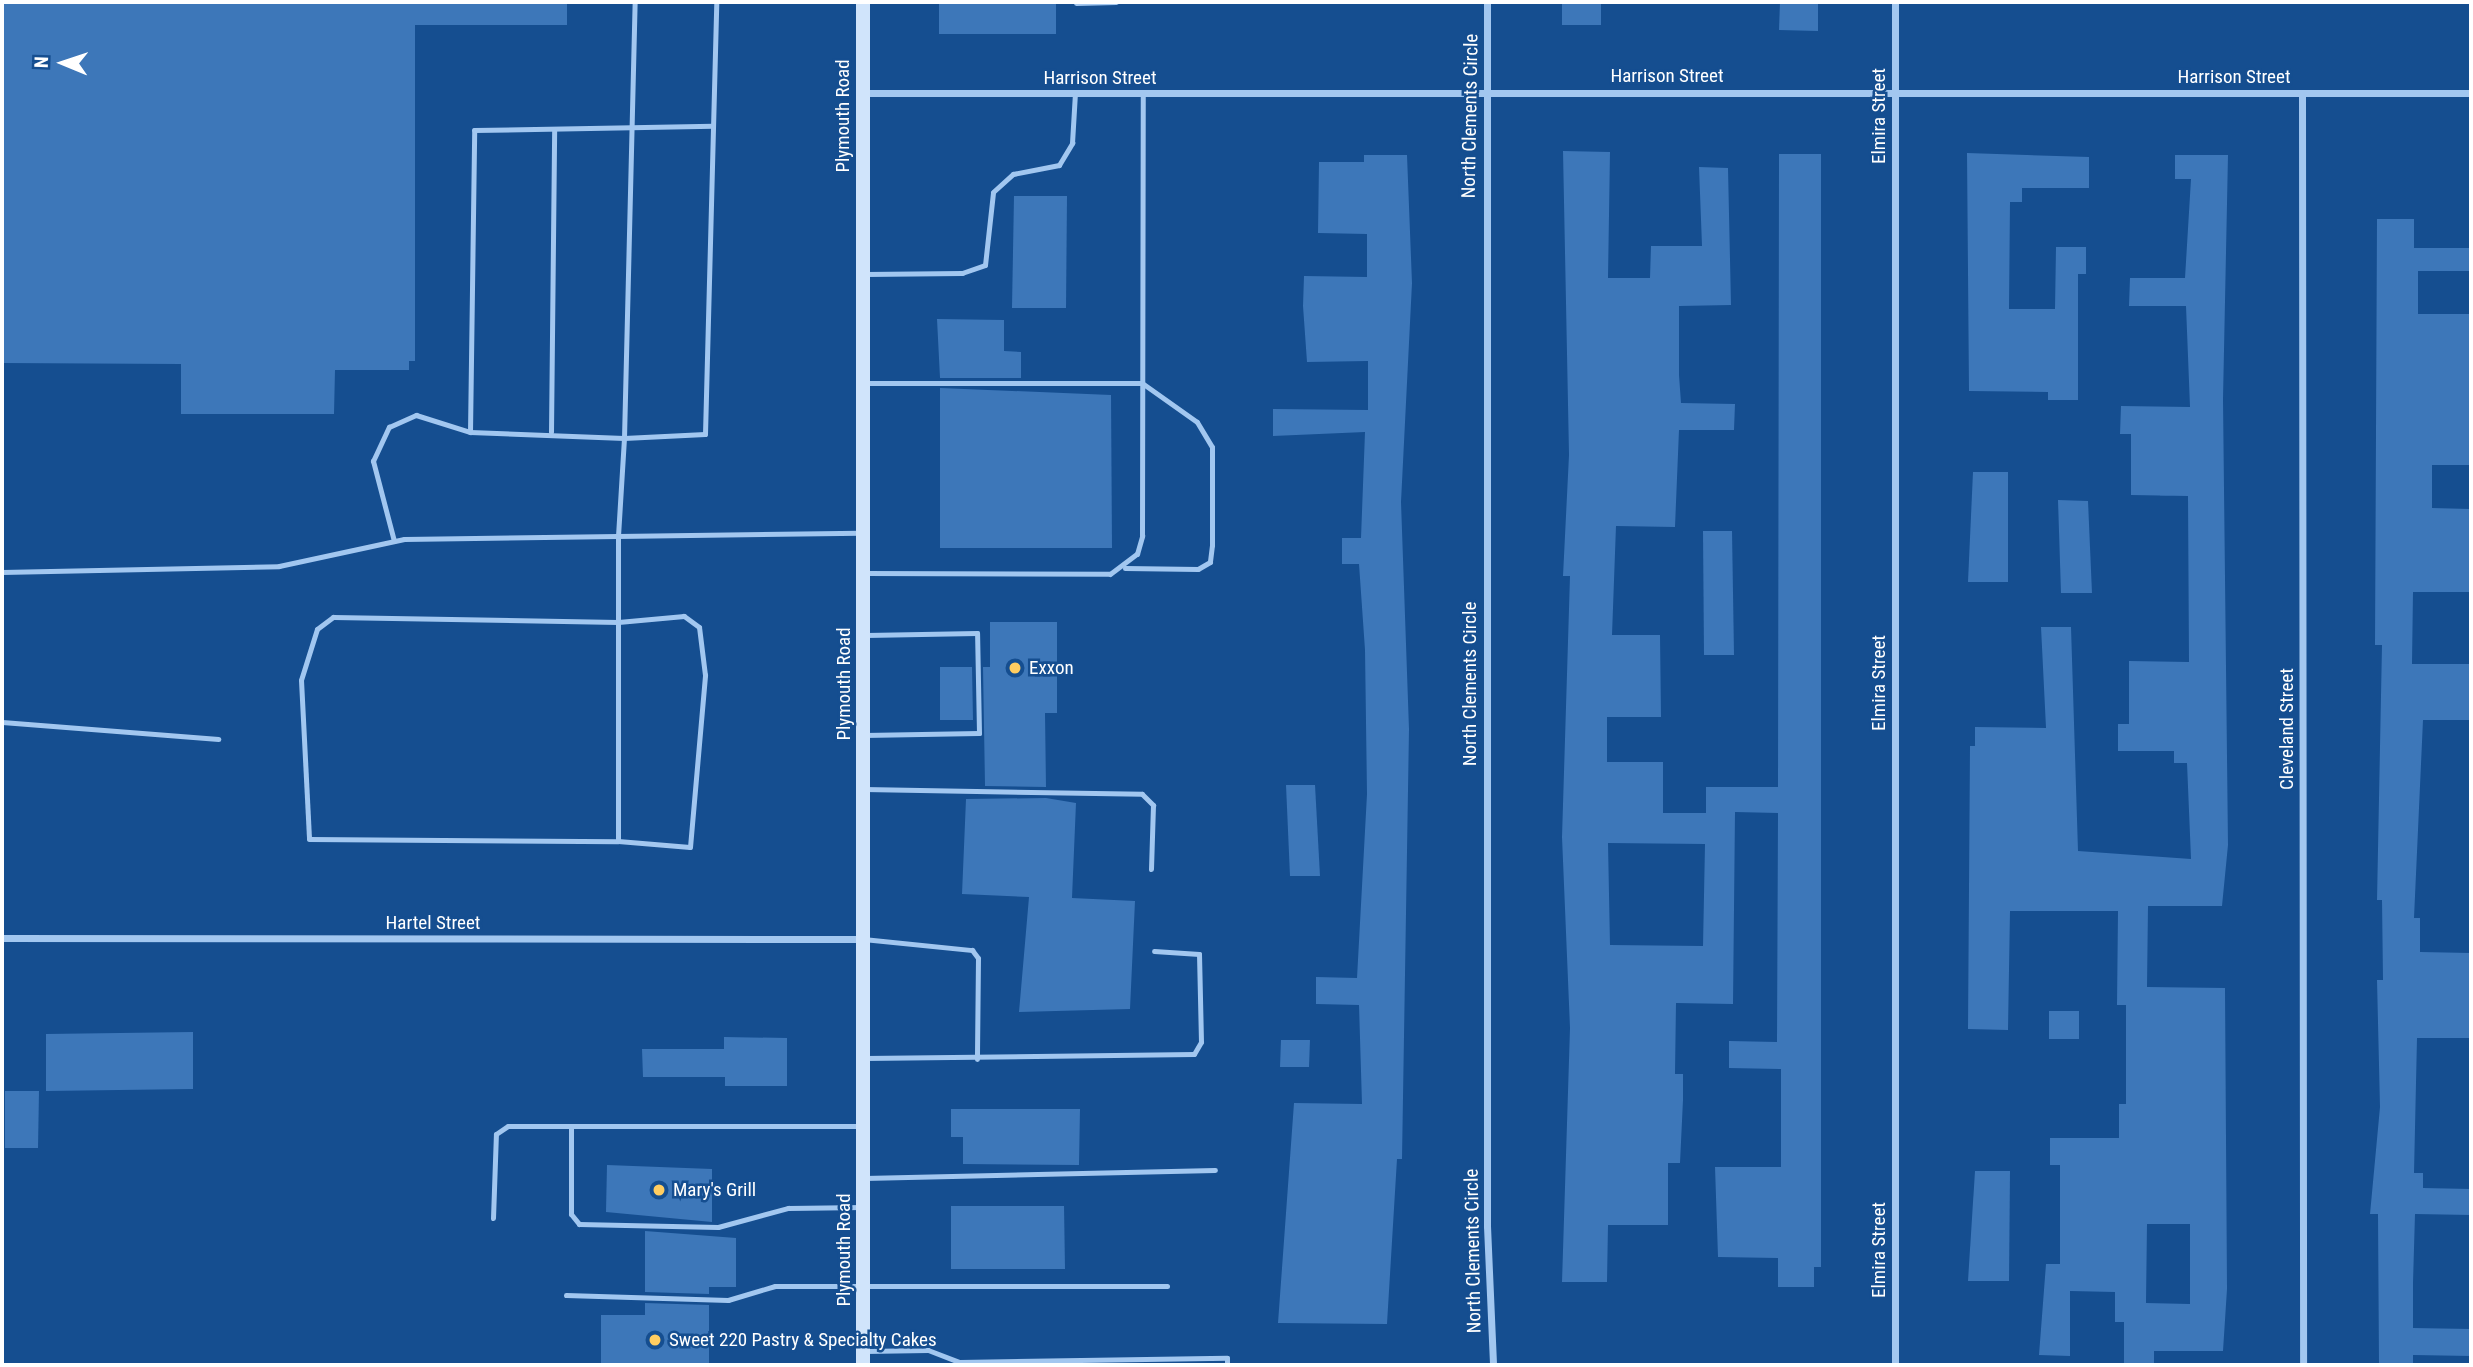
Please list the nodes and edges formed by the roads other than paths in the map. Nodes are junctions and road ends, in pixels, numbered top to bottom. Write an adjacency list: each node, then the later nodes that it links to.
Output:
1 (635, 2): 16 (lane)
2 (716, 2): 15 (lane)
3 (863, 2): 9 (main road, Plymouth Road)
4 (1116, 2): 7 (lane)
5 (1487, 2): 8 (street, North Clements Circle)
6 (1895, 2): 11 (street, Elmira Street)
7 (1076, 3)
8 (1487, 92): 11 (street, Harrison Street); 14 (street, Harrison Street); 54 (street, North Clements Circle)
9 (863, 93): 10 (street, Harrison Street); 18 (main road, Plymouth Road)
10 (1074, 93): 14 (street, Harrison Street); 18 (lane)
11 (1895, 93): 12 (street, Harrison Street); 55 (street, Elmira Street)
12 (2302, 93): 13 (street, Harrison Street); 56 (street, Cleveland Street)
13 (2471, 93)
14 (1143, 94): 20 (lane)
15 (713, 126): 16 (lane); 23 (lane)
16 (630, 128): 17 (lane); 23 (lane)
17 (554, 129): 21 (lane); 22 (lane)
18 (863, 274): 19 (main road, Plymouth Road)
19 (863, 383): 20 (lane); 24 (main road, Plymouth Road)
20 (1142, 383): 27 (lane); 27 (lane)
21 (470, 432): 22 (lane); 26 (lane)
22 (551, 432): 23 (lane)
23 (624, 438): 25 (lane)
24 (863, 533): 25 (lane); 29 (main road, Plymouth Road)
25 (618, 537): 26 (lane); 30 (lane)
26 (394, 541): 28 (lane)
27 (1125, 568): 29 (lane)
28 (2, 572)
29 (863, 573): 31 (main road, Plymouth Road)
30 (618, 622): 36 (lane); 36 (lane); 36 (lane)
31 (863, 635): 33 (main road, Plymouth Road); 33 (lane)
32 (2, 722): 34 (lane)
33 (864, 735): 35 (main road, Plymouth Road)
34 (218, 739)
35 (864, 789): 37 (lane); 39 (main road, Plymouth Road)
36 (618, 841)
37 (1152, 869)
38 (2, 938): 39 (street, Hartel Street)
39 (863, 939): 41 (main road, Plymouth Road); 42 (lane)
40 (1154, 951): 42 (lane)
41 (865, 1058): 42 (lane); 44 (main road, Plymouth Road)
42 (977, 1059)
43 (571, 1126): 44 (lane); 47 (lane); 48 (lane)
44 (864, 1126): 46 (main road, Plymouth Road)
45 (1215, 1170): 46 (lane)
46 (864, 1178): 47 (main road, Plymouth Road)
47 (864, 1207): 50 (main road, Plymouth Road)
48 (493, 1218)
49 (1167, 1286): 50 (lane)
50 (863, 1290): 51 (lane); 52 (main road, Plymouth Road)
51 (566, 1295)
52 (863, 1358): 53 (lane)
53 (1227, 1365)
54 (1493, 1365)
55 (1895, 1365)
56 (2303, 1365)

